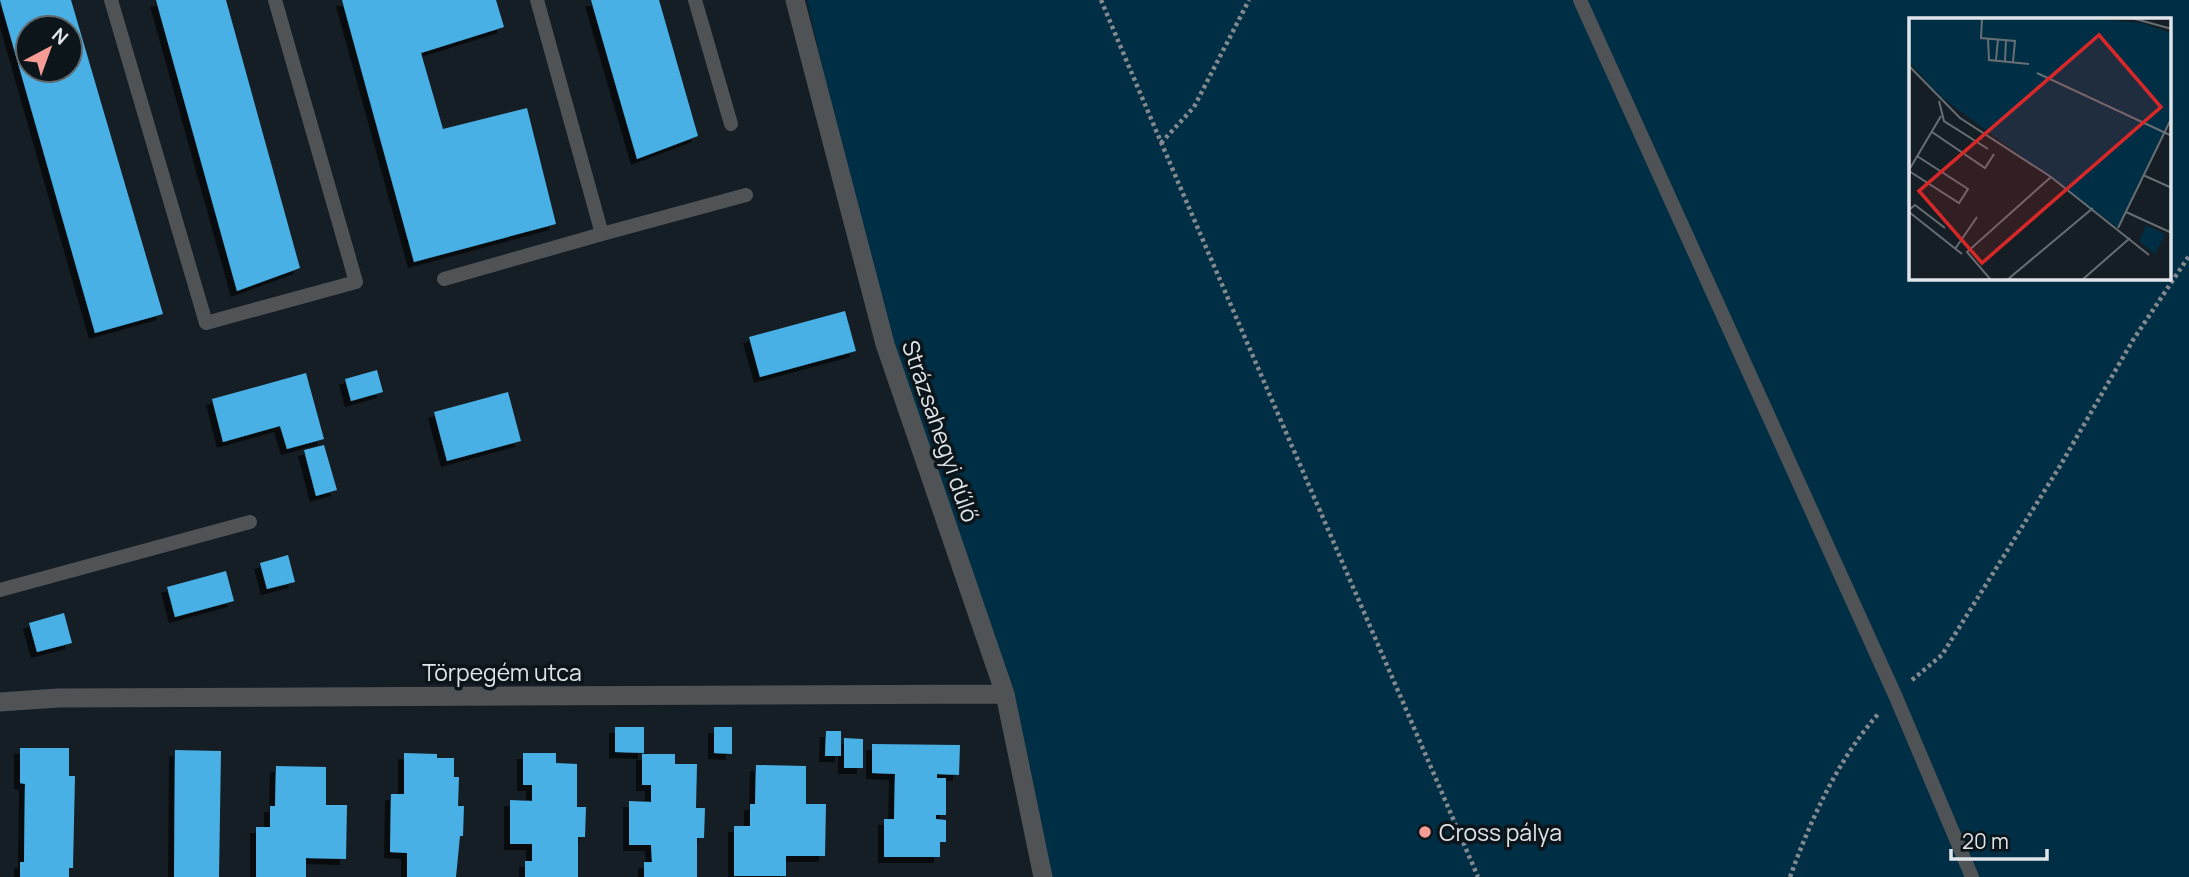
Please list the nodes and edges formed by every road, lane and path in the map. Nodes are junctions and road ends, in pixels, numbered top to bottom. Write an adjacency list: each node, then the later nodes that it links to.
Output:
1 (111, 0): 2 (lane)
2 (275, 0)
3 (537, 0): 12 (lane)
4 (695, 0): 9 (lane)
5 (795, 0): 17 (street, Strázsahegyi dűlő)
6 (1101, 0): 10 (path)
7 (1249, 0): 10 (path)
8 (1580, 0): 18 (lane)
9 (732, 124)
10 (1161, 143): 21 (path)
11 (746, 195): 12 (lane)
12 (602, 234): 14 (lane)
13 (2189, 256): 18 (path)
14 (444, 279)
15 (250, 522): 16 (lane)
16 (0, 590)
17 (1004, 694): 19 (street, Törpegém utca); 20 (street, Strázsahegyi dűlő)
18 (1895, 695): 22 (path); 23 (lane)
19 (0, 702)
20 (1043, 877)
21 (1478, 877)
22 (1790, 877)
23 (1972, 877)

